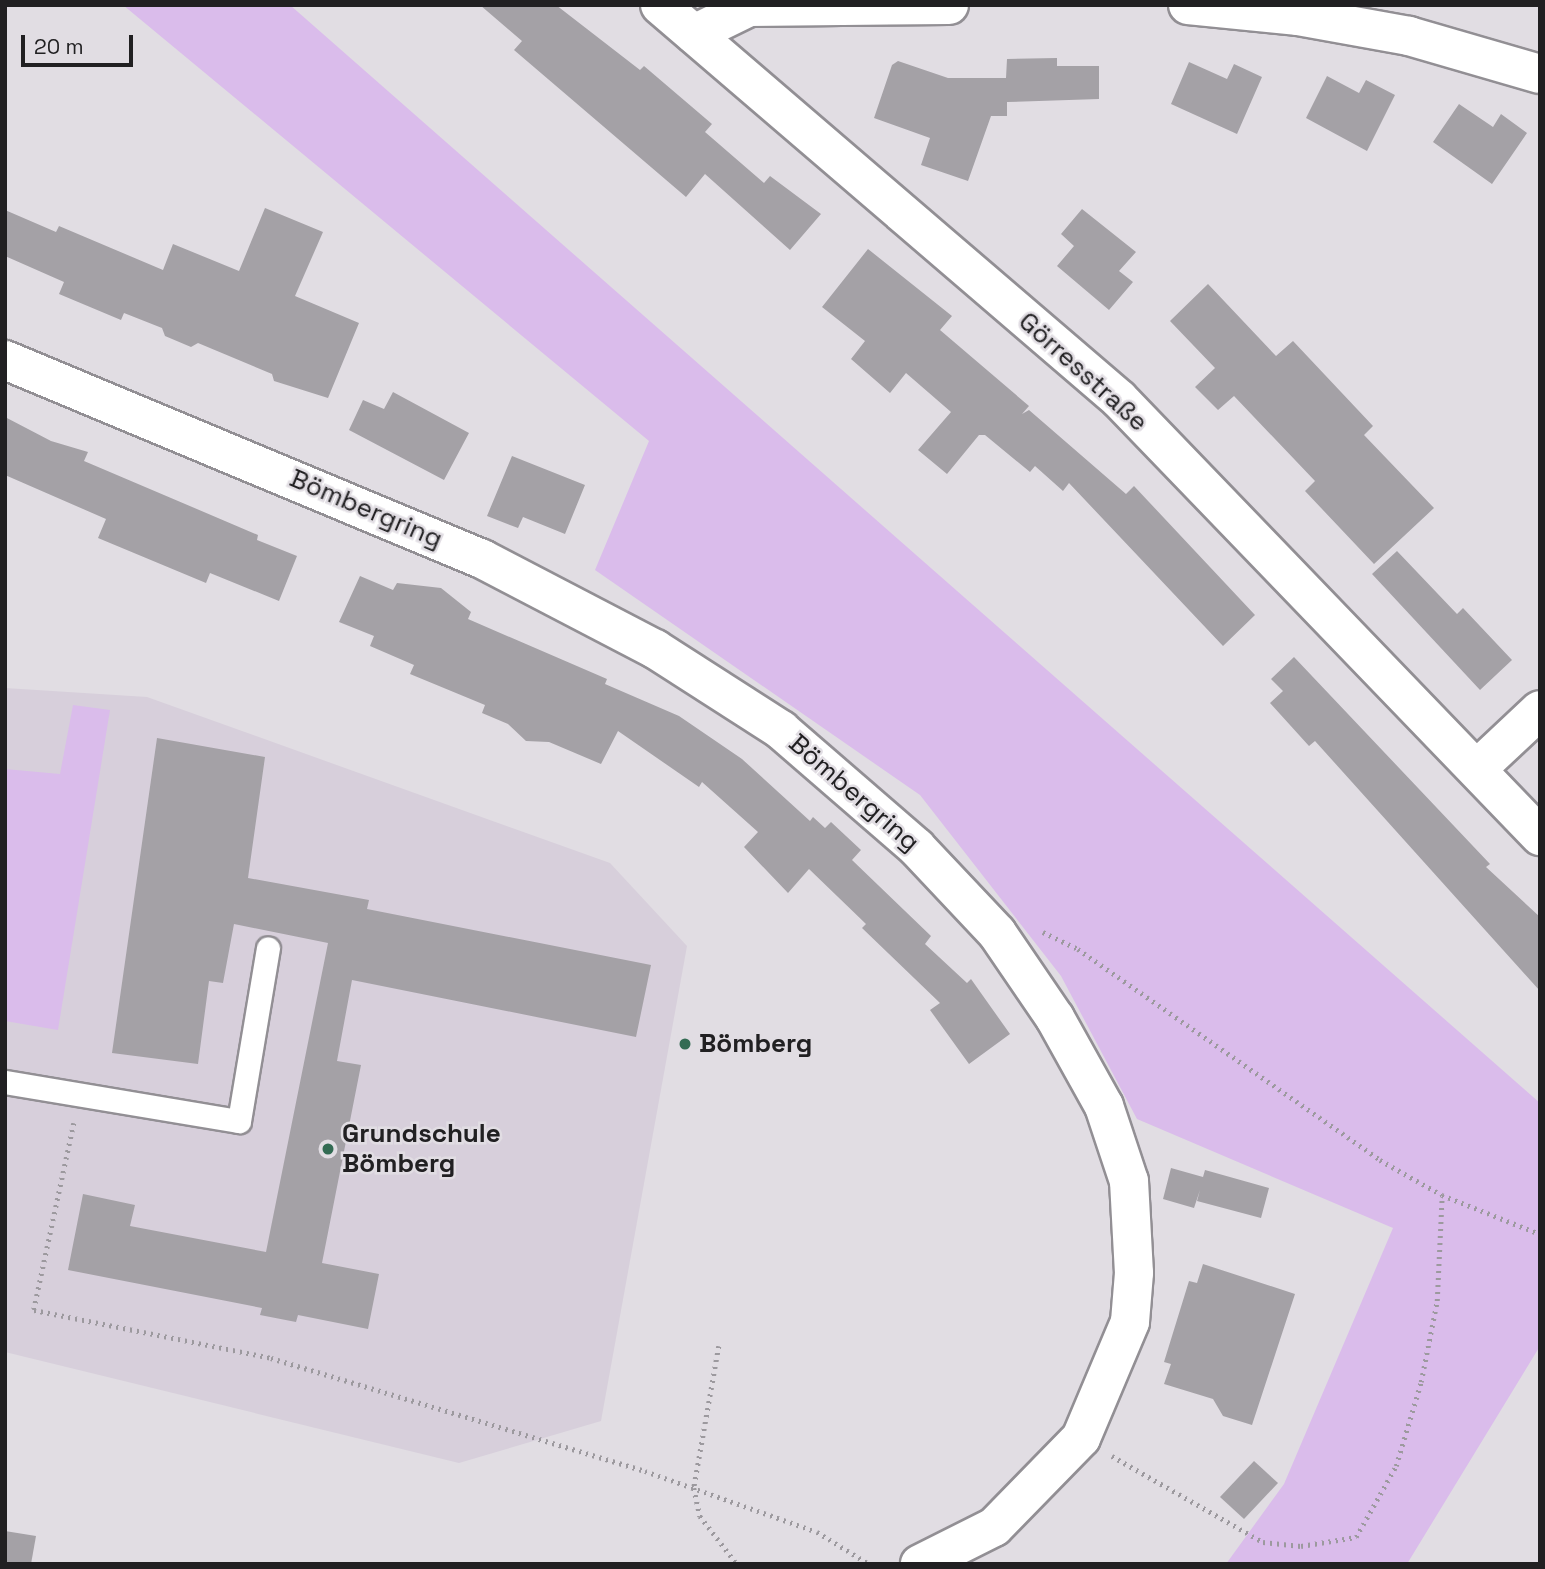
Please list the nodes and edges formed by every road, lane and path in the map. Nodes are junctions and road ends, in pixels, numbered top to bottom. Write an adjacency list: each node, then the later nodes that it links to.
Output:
1 (660, 5): 4 (street, Görresstraße)
2 (949, 5): 4 (street)
3 (1188, 5): 5 (street)
4 (694, 34): 8 (street, Görresstraße)
5 (1540, 74)
6 (5, 360): 10 (street, Bömbergring)
7 (1540, 710): 8 (street)
8 (1477, 769): 9 (street, Görresstraße)
9 (1540, 836)
10 (997, 933): 14 (path); 17 (street, Bömbergring)
11 (268, 948): 13 (lane)
12 (5, 1082): 13 (lane)
13 (80, 1095): 18 (path)
14 (1442, 1195): 15 (path); 17 (path)
15 (1540, 1234)
16 (719, 1346): 18 (path)
17 (1081, 1438): 21 (street, Bömbergring)
18 (694, 1488): 19 (path); 20 (path)
19 (737, 1564)
20 (869, 1564)
21 (920, 1564)

